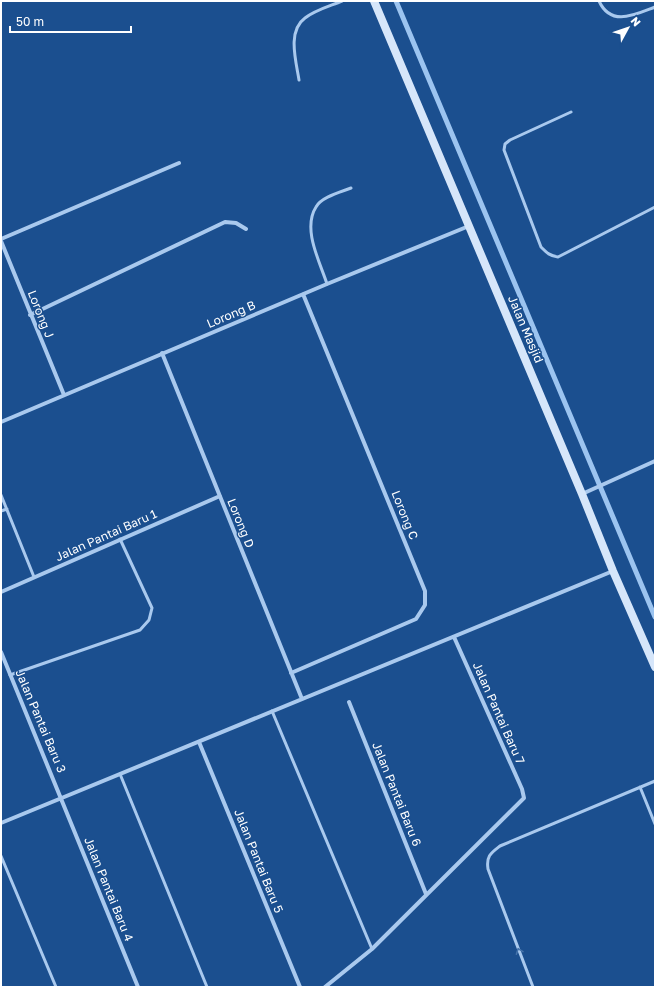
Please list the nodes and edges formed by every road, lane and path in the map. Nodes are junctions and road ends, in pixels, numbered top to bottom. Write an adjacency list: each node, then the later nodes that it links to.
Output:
1 (342, 1): 5 (lane)
2 (374, 1): 10 (street, Jalan Masjid)
3 (599, 1): 4 (lane)
4 (655, 7)
5 (300, 80)
6 (571, 112): 9 (lane)
7 (179, 163): 12 (street)
8 (351, 188): 13 (lane)
9 (655, 207)
10 (469, 226): 13 (street, Lorong B); 20 (street, Jalan Masjid)
11 (246, 229): 15 (street)
12 (1, 240): 15 (street, Lorong J)
13 (327, 284): 14 (street, Lorong B)
14 (303, 294): 16 (street, Lorong B); 32 (street, Lorong C)
15 (30, 316): 17 (street, Lorong J)
16 (162, 353): 17 (street, Lorong B); 22 (street, Lorong D)
17 (64, 395): 18 (street, Lorong B)
18 (1, 422)
19 (655, 461): 20 (street)
20 (582, 494): 26 (street, Jalan Masjid)
21 (1, 495): 23 (lane)
22 (220, 496): 25 (street, Jalan Pantai Baru 1); 32 (street, Lorong D)
23 (7, 509): 24 (lane); 27 (lane)
24 (1, 511)
25 (120, 539): 27 (street, Jalan Pantai Baru 1); 33 (lane)
26 (613, 572): 29 (street); 31 (street, Jalan Masjid)
27 (34, 577): 28 (street, Jalan Pantai Baru 1)
28 (1, 592)
29 (454, 637): 34 (street); 45 (street, Jalan Pantai Baru 7)
30 (1, 652): 33 (street, Jalan Pantai Baru 3)
31 (655, 667)
32 (291, 672): 34 (street, Lorong D)
33 (10, 675): 41 (street, Jalan Pantai Baru 3)
34 (302, 699): 36 (street)
35 (349, 702): 45 (street, Jalan Pantai Baru 6)
36 (272, 711): 37 (street); 46 (lane)
37 (199, 742): 38 (street); 50 (street, Jalan Pantai Baru 5)
38 (120, 774): 41 (street); 49 (lane)
39 (655, 781): 40 (lane)
40 (640, 787): 43 (lane); 52 (lane, one-way to 40)
41 (62, 798): 42 (street); 48 (street, Jalan Pantai Baru 4)
42 (1, 823)
43 (655, 824)
44 (1, 856): 47 (lane)
45 (426, 894): 46 (street)
46 (372, 949): 51 (street)
47 (56, 987)
48 (138, 987)
49 (207, 987)
50 (300, 987)
51 (325, 987)
52 (533, 987)

